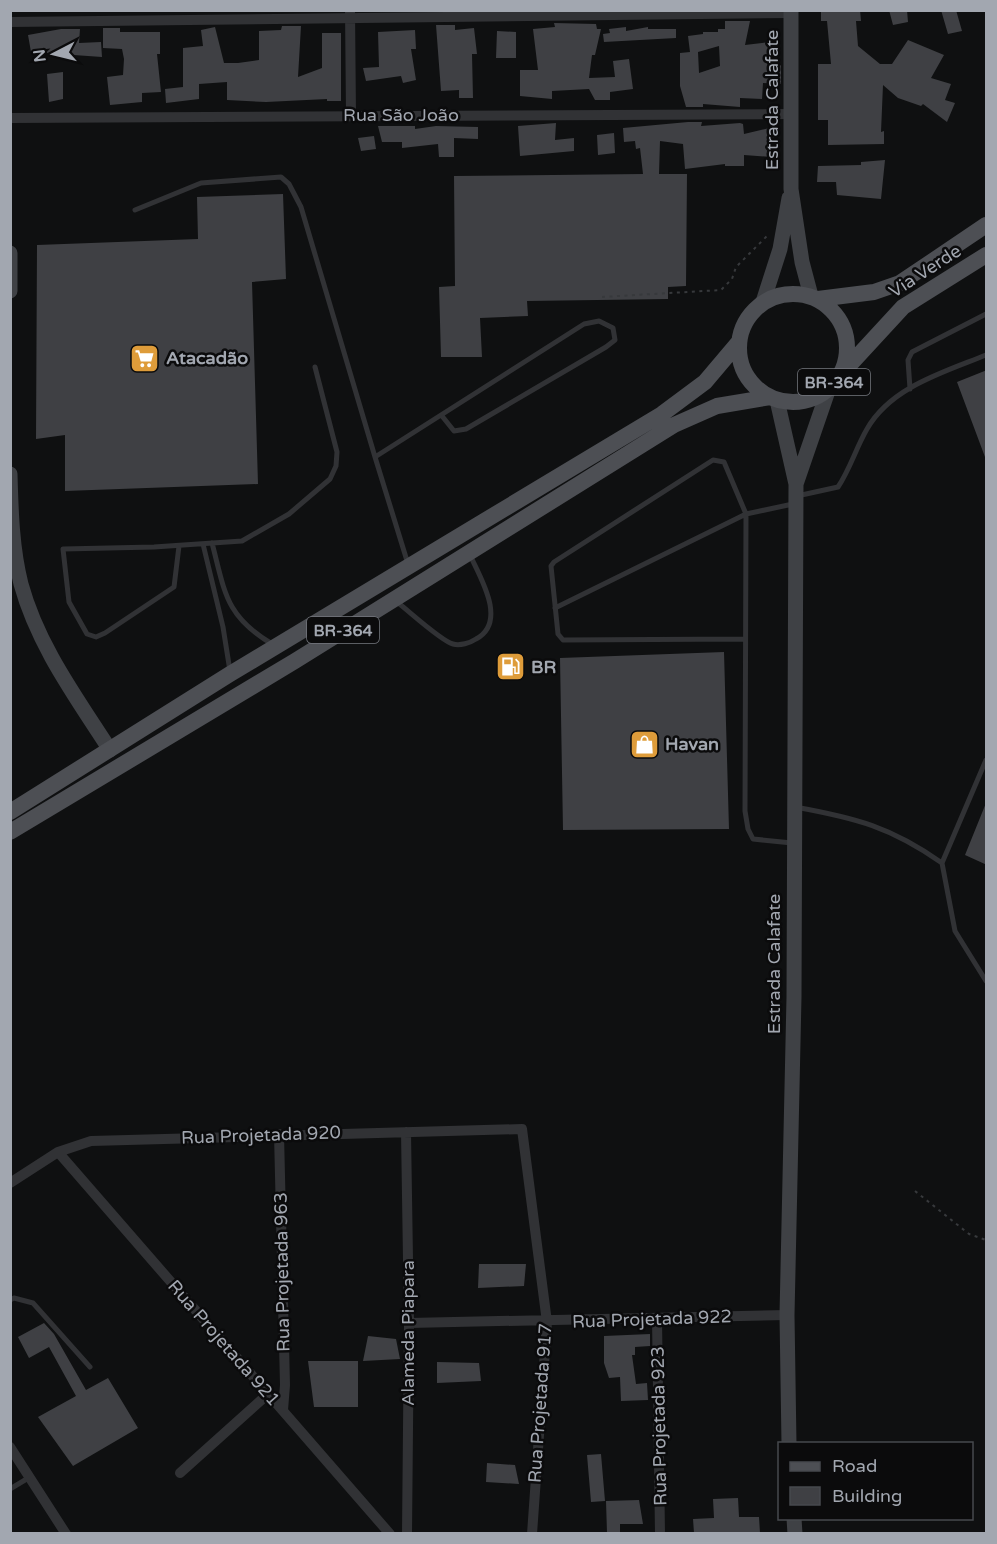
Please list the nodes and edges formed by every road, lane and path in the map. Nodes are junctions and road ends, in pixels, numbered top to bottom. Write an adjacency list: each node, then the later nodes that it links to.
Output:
1 (791, 12): 2 (street); 4 (street, Estrada Calafate)
2 (350, 14): 3 (street); 5 (street)
3 (10, 22)
4 (791, 114): 5 (street, Rua São João); 7 (street, Estrada Calafate)
5 (351, 115): 6 (street, Rua São João)
6 (10, 118)
7 (791, 189): 10 (street, Estrada Calafate); 16 (street, Estrada Calafate)
8 (135, 210): 27 (lane)
9 (987, 225): 16 (main road, Via Verde)
10 (782, 231): 15 (path); 17 (street, Estrada Calafate)
11 (10, 253): 13 (street)
12 (985, 257): 22 (main road, Via Verde / BR-364)
13 (11, 273): 14 (street)
14 (10, 291)
15 (602, 297)
16 (815, 298): 17 (main road); 22 (main road, BR-364)
17 (763, 302): 19 (main road, BR-364)
18 (987, 314): 23 (lane)
19 (738, 343): 24 (main road); 26 (main road, BR-364)
20 (987, 355): 23 (lane)
21 (315, 367): 31 (lane)
22 (834, 382): 24 (main road, BR-364); 29 (street, Estrada Calafate)
23 (909, 389): 29 (lane)
24 (774, 399): 26 (main road, BR-364); 29 (street, Estrada Calafate)
25 (442, 416): 25 (lane); 27 (lane)
26 (668, 419): 34 (main road, BR-364); 35 (main road, BR-364)
27 (375, 457): 35 (lane)
28 (10, 474): 41 (street)
29 (795, 494): 30 (lane); 43 (street, Estrada Calafate)
30 (746, 514): 37 (lane); 37 (lane); 38 (lane)
31 (212, 543): 32 (lane); 39 (lane)
32 (203, 544): 33 (lane); 40 (lane)
33 (179, 546): 33 (lane)
34 (469, 553): 36 (main road, BR-364); 36 (lane)
35 (409, 566): 39 (main road, BR-364)
36 (393, 599): 45 (main road, BR-364)
37 (555, 608): 38 (lane)
38 (744, 639): 46 (lane)
39 (276, 646): 40 (main road, BR-364)
40 (230, 674): 41 (main road, BR-364)
41 (110, 750): 44 (main road, BR-364)
42 (987, 760): 47 (lane)
43 (794, 807): 46 (street, Estrada Calafate); 47 (lane)
44 (10, 812)
45 (10, 832)
46 (793, 843): 57 (street, Estrada Calafate)
47 (942, 863): 48 (lane)
48 (987, 981)
49 (522, 1130): 50 (street, Rua Projetada 920); 59 (street, Rua Projetada 917)
50 (405, 1132): 51 (street, Rua Projetada 920); 60 (street, Alameda Piapara)
51 (279, 1134): 52 (street, Rua Projetada 920); 63 (street, Rua Projetada 963)
52 (58, 1152): 53 (street, Rua Projetada 920); 62 (street, Rua Projetada 921)
53 (10, 1183)
54 (915, 1191): 55 (path)
55 (987, 1240)
56 (10, 1300): 61 (lane)
57 (787, 1315): 58 (street, Rua Projetada 922); 64 (street, Estrada Calafate)
58 (657, 1318): 59 (street, Rua Projetada 922); 73 (street, Rua Projetada 923)
59 (547, 1322): 60 (street, Rua Projetada 922); 72 (street, Rua Projetada 917)
60 (409, 1323): 71 (street, Alameda Piapara)
61 (90, 1367)
62 (268, 1394): 63 (street, Rua Projetada 921); 66 (street)
63 (283, 1410): 70 (street, Rua Projetada 921)
64 (789, 1442)
65 (10, 1447): 67 (street)
66 (180, 1473)
67 (30, 1477): 68 (lane); 69 (street)
68 (10, 1489)
69 (66, 1533)
70 (390, 1533)
71 (407, 1533)
72 (532, 1533)
73 (660, 1533)

